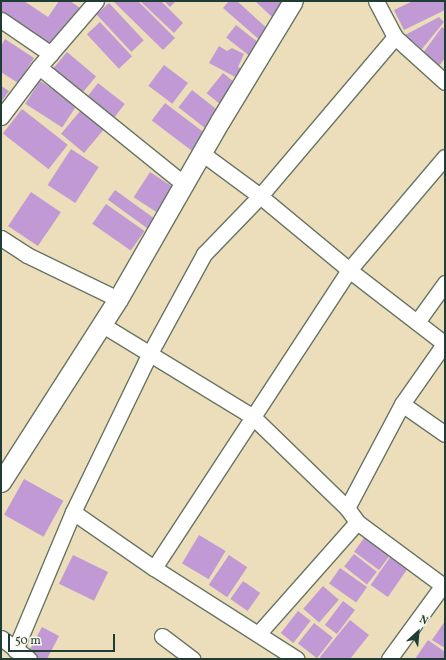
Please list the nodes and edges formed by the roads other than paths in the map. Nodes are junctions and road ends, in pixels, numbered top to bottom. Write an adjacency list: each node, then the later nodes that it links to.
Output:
1 (293, 1): 10 (main road)
2 (376, 1): 5 (street)
3 (90, 3): 6 (street)
4 (1, 20): 6 (street)
5 (395, 37): 8 (street); 13 (street)
6 (51, 54): 7 (street)
7 (39, 66): 9 (street); 12 (street)
8 (445, 82)
9 (1, 117)
10 (203, 154): 12 (main road); 13 (street)
11 (445, 157): 15 (street)
12 (185, 185): 17 (main road)
13 (260, 196): 15 (street); 21 (street)
14 (1, 238): 17 (street)
15 (349, 270): 18 (street); 23 (street)
16 (445, 283): 18 (street)
17 (118, 299): 19 (main road)
18 (417, 322): 20 (street)
19 (102, 324): 21 (street); 25 (main road)
20 (445, 344): 22 (street)
21 (150, 353): 23 (street); 27 (street)
22 (402, 404): 24 (street); 26 (street)
23 (252, 416): 26 (street); 29 (street)
24 (445, 434)
25 (1, 482)
26 (347, 508): 28 (street)
27 (73, 512): 29 (street); 34 (street)
28 (357, 522): 30 (street); 31 (street)
29 (154, 568): 31 (street)
30 (444, 586): 38 (street)
31 (258, 634): 37 (street)
32 (162, 636): 36 (street)
33 (1, 638): 34 (street)
34 (15, 650): 35 (street)
35 (29, 659)
36 (192, 659)
37 (296, 659)
38 (389, 659)

